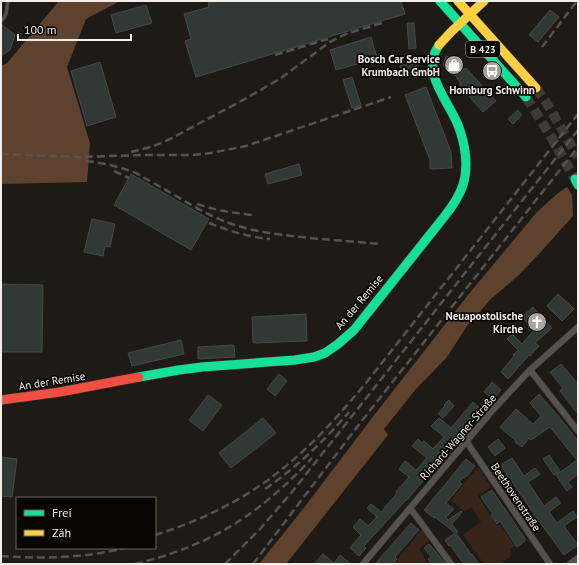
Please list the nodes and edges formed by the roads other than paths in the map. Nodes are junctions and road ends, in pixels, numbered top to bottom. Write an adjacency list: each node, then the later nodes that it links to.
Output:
1 (8, 1): 6 (lane)
2 (440, 1): 5 (street, B 423)
3 (458, 1): 5 (street, B 423)
4 (484, 1): 5 (street, An der Remise)
5 (465, 19): 7 (street, B 423); 8 (street, B 423); 11 (street, An der Remise)
6 (1, 21)
7 (536, 88)
8 (526, 97)
9 (577, 327): 10 (street, Richard-Wagner-Straße)
10 (530, 370): 12 (street); 13 (street, Richard-Wagner-Straße)
11 (1, 400)
12 (578, 431)
13 (466, 441): 14 (street, Richard-Wagner-Straße); 18 (street, Beethovenstraße)
14 (410, 508): 16 (street, Richard-Wagner-Straße); 17 (street)
15 (578, 558): 19 (street)
16 (363, 564)
17 (451, 564)
18 (550, 564)
19 (570, 564)

